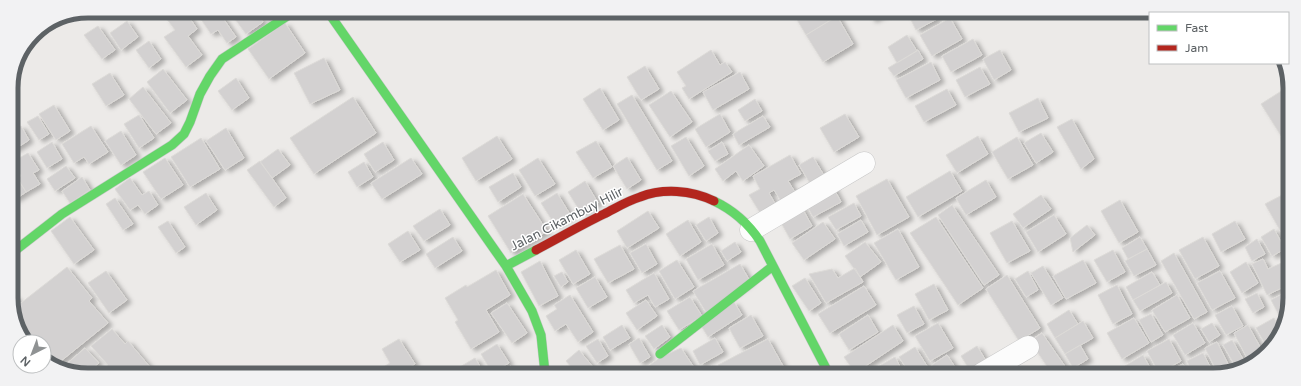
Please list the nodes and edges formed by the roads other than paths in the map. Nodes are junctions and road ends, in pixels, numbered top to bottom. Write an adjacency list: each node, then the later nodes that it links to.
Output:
1 (286, 18): 5 (street)
2 (332, 18): 6 (street, Jalan Cikambuy Hilir)
3 (864, 163): 4 (street)
4 (752, 230): 6 (street, Jalan Cikambuy Hilir); 7 (street, Jalan Cikambuy Hilir)
5 (18, 248)
6 (506, 266): 10 (street)
7 (773, 266): 9 (street); 11 (street, Jalan Cikambuy Hilir)
8 (1028, 347): 12 (street)
9 (660, 354)
10 (544, 368)
11 (826, 368)
12 (992, 368)

